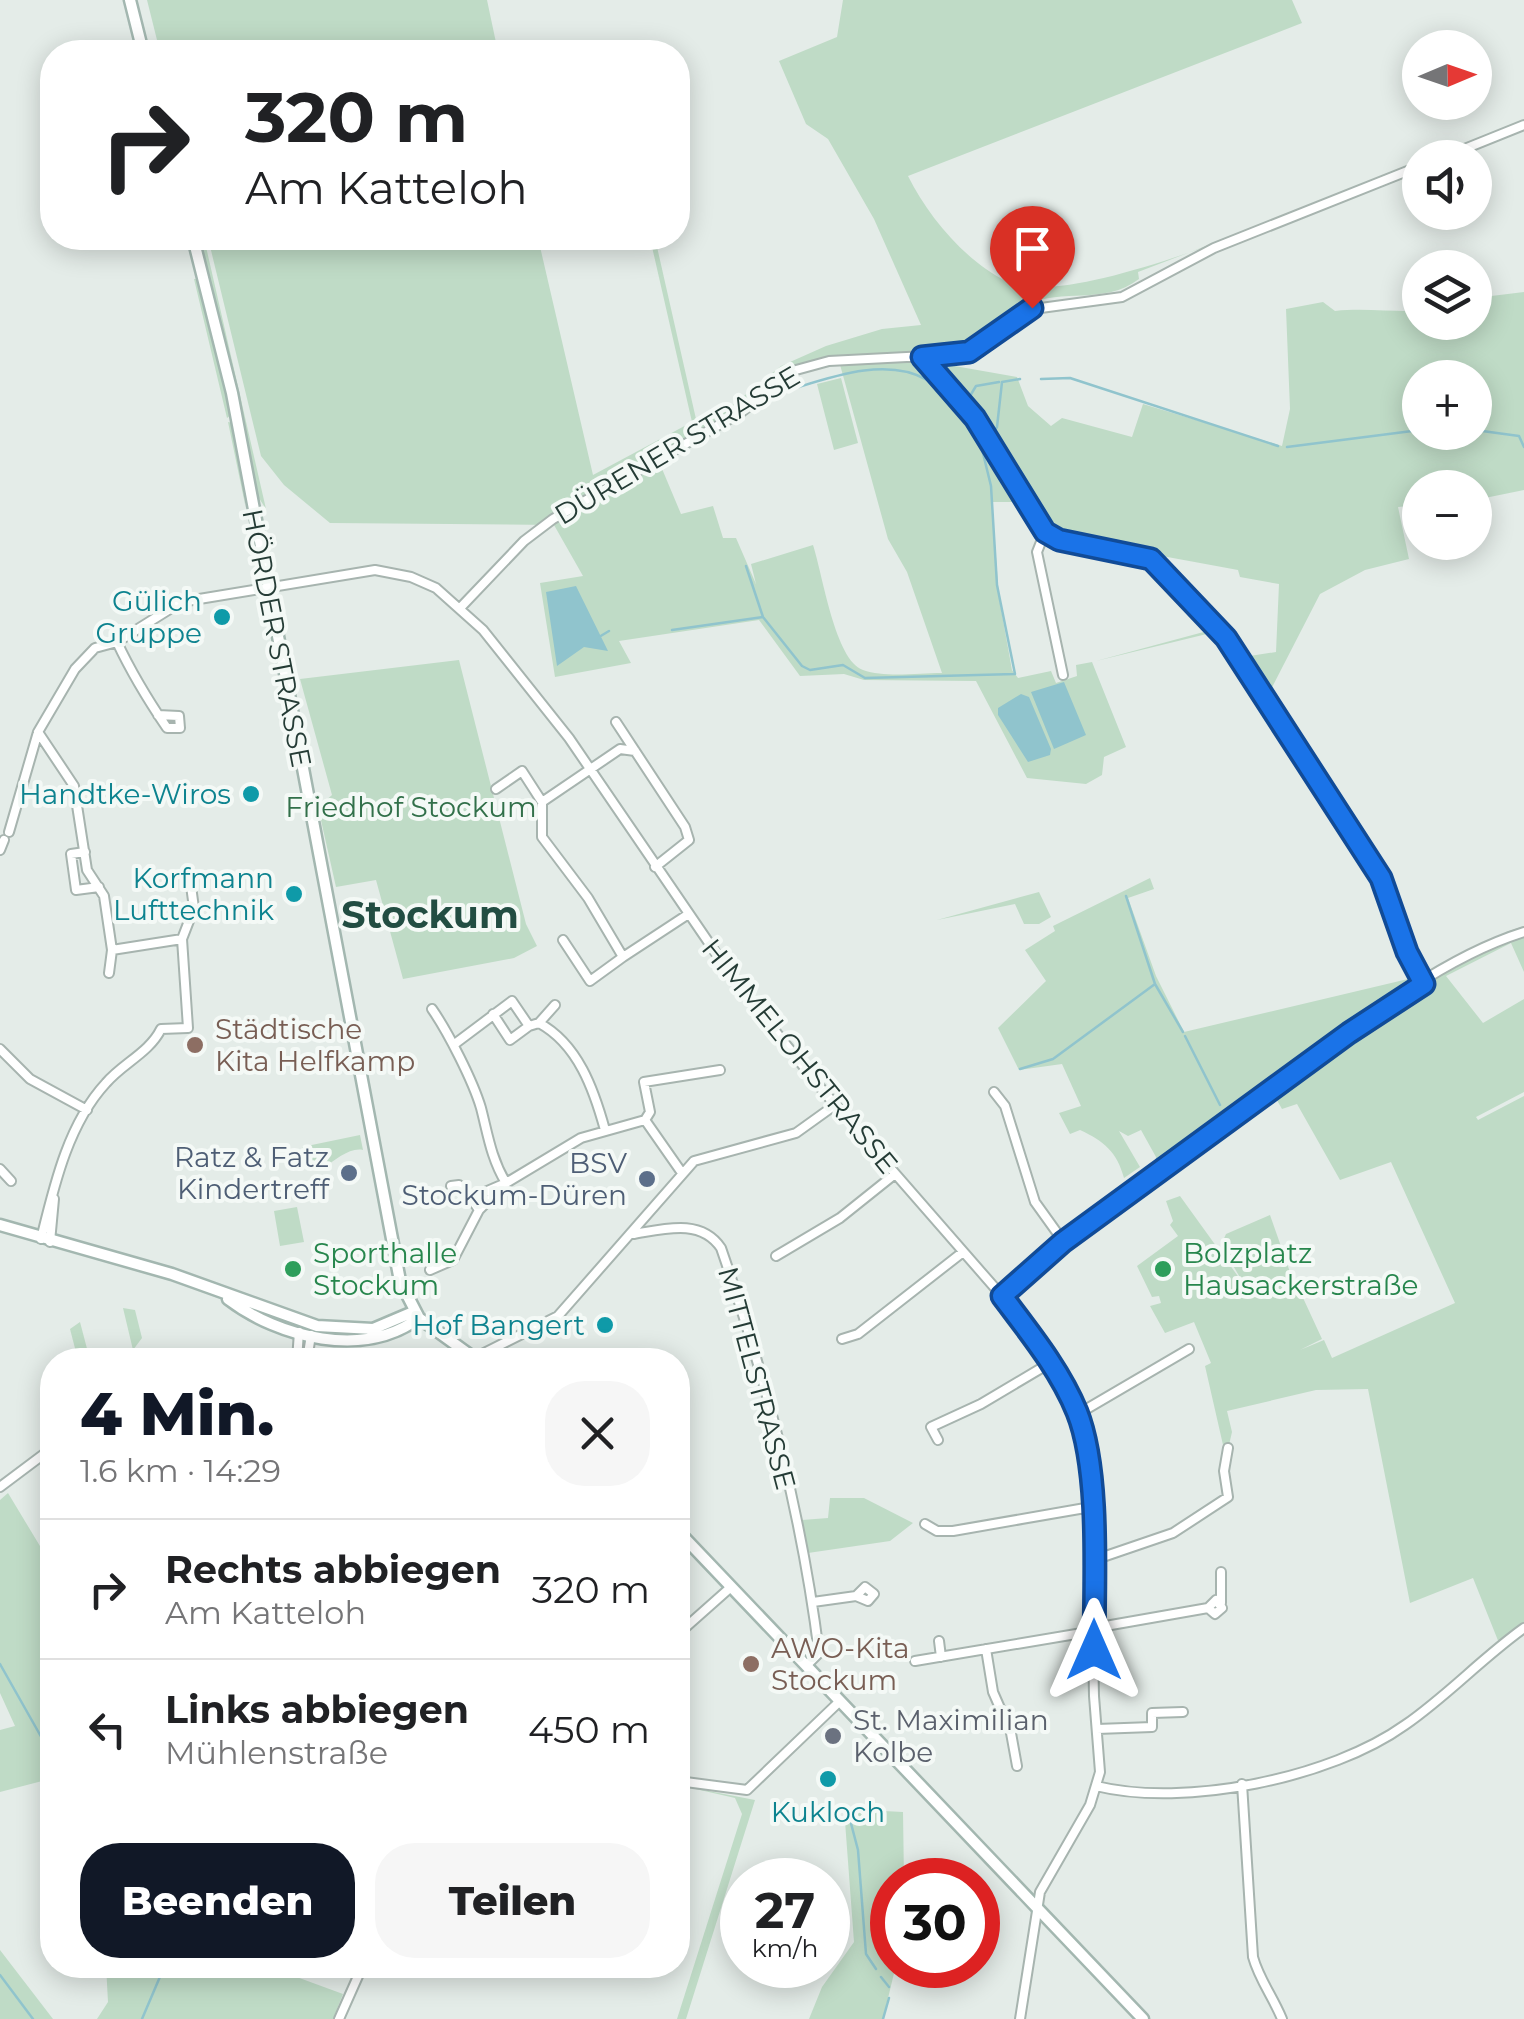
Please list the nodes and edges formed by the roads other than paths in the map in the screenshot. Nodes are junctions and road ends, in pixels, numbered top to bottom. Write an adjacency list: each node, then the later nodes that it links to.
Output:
1 (130, 0): 2 (main road)
2 (140, 40)
3 (1524, 125): 4 (street)
4 (1487, 140)
5 (1402, 173): 7 (street, DÜRENER STRASSE)
6 (195, 250): 9 (main road, HÖRDER STRASSE)
7 (922, 357): 8 (street); 10 (street, DÜRENER STRASSE)
8 (1045, 532): 12 (street); 40 (street)
9 (266, 586): 10 (street, HIMMELOHSTRASSE); 11 (street, HIMMELOHSTRASSE); 70 (main road, HÖRDER STRASSE)
10 (462, 606): 20 (street, HIMMELOHSTRASSE)
11 (117, 642): 13 (street); 15 (street, HIMMELOHSTRASSE)
12 (1063, 675)
13 (158, 715)
14 (616, 722): 16 (street)
15 (38, 732): 17 (street); 18 (street, HIMMELOHSTRASSE)
16 (634, 750): 20 (street); 26 (street)
17 (55, 756): 18 (street); 25 (street)
18 (31, 761): 24 (street, HIMMELOHSTRASSE)
19 (533, 762): 21 (street)
20 (589, 768): 23 (street); 26 (street, HIMMELOHSTRASSE)
21 (522, 771): 22 (street); 23 (street)
22 (496, 789)
23 (542, 802): 36 (street)
24 (4, 841)
25 (84, 852): 27 (street); 28 (street)
26 (655, 867): 31 (street, HIMMELOHSTRASSE)
27 (87, 870): 28 (street); 30 (street)
28 (73, 872): 30 (street)
29 (192, 886): 33 (street)
30 (99, 887): 35 (street)
31 (687, 915): 36 (street); 50 (street, HIMMELOHSTRASSE)
32 (1524, 932): 40 (street)
33 (182, 939): 35 (street); 51 (street)
34 (563, 940): 37 (street)
35 (112, 950): 38 (street)
36 (623, 958): 37 (street)
37 (609, 968): 39 (street)
38 (109, 973)
39 (618, 980)
40 (1424, 984): 65 (street)
41 (556, 1004): 44 (street)
42 (432, 1009): 45 (street)
43 (494, 1014): 44 (street); 44 (street); 45 (street)
44 (534, 1024): 53 (street)
45 (456, 1043): 58 (street)
46 (0, 1049): 47 (street)
47 (3, 1061): 51 (street)
48 (720, 1070): 52 (street)
49 (994, 1092): 65 (street)
50 (835, 1105): 55 (street); 56 (street, HIMMELOHSTRASSE)
51 (86, 1110): 64 (street)
52 (645, 1120): 53 (street); 55 (street)
53 (605, 1130): 58 (street)
54 (0, 1169): 57 (street)
55 (682, 1172): 63 (street)
56 (895, 1174): 66 (street, HIMMELOHSTRASSE); 67 (street)
57 (10, 1181)
58 (506, 1183): 60 (street); 61 (street)
59 (451, 1186): 60 (street)
60 (471, 1198): 61 (street)
61 (479, 1210): 68 (street)
62 (0, 1225): 64 (main road)
63 (634, 1234): 76 (street); 91 (street, MITTELSTRASSE)
64 (46, 1240): 71 (main road)
65 (1063, 1242): 69 (street)
66 (964, 1252): 69 (street, HIMMELOHSTRASSE); 72 (street)
67 (776, 1256)
68 (430, 1270)
69 (1002, 1296): 78 (street, HIMMELOHSTRASSE)
70 (416, 1315): 71 (main road); 75 (main road)
71 (306, 1330): 73 (street); 74 (street)
72 (842, 1339)
73 (301, 1348)
74 (307, 1348)
75 (461, 1348)
76 (497, 1348)
77 (1189, 1349): 79 (street)
78 (1050, 1364): 79 (street, HIMMELOHSTRASSE); 80 (street)
79 (1078, 1414): 84 (street, HIMMELOHSTRASSE)
80 (938, 1440)
81 (1228, 1448): 87 (street)
82 (40, 1457): 83 (street)
83 (0, 1487)
84 (1090, 1507): 85 (street); 87 (street, HIMMELOHSTRASSE)
85 (926, 1524)
86 (690, 1543): 89 (main road)
87 (1094, 1560): 94 (street, HIMMELOHSTRASSE)
88 (1220, 1572): 94 (street)
89 (731, 1586): 92 (street); 99 (main road)
90 (856, 1596): 91 (street)
91 (812, 1602): 99 (street, MITTELSTRASSE)
92 (690, 1623)
93 (1524, 1628): 105 (street)
94 (1094, 1630): 96 (street); 102 (street, HIMMELOHSTRASSE)
95 (939, 1641): 97 (street)
96 (986, 1649): 97 (street); 103 (street)
97 (941, 1656): 98 (street)
98 (915, 1661)
99 (807, 1665): 100 (main road)
100 (840, 1702): 104 (street); 107 (main road)
101 (1183, 1712): 102 (street)
102 (1098, 1728): 106 (street, HIMMELOHSTRASSE)
103 (1018, 1766)
104 (690, 1783)
105 (1242, 1784): 106 (street); 112 (street)
106 (1096, 1786): 107 (street, HIMMELOHSTRASSE)
107 (1039, 1909): 110 (street, HIMMELOHSTRASSE); 111 (main road)
108 (357, 1978): 109 (street)
109 (340, 2019)
110 (1020, 2019)
111 (1143, 2019)
112 (1282, 2019)

